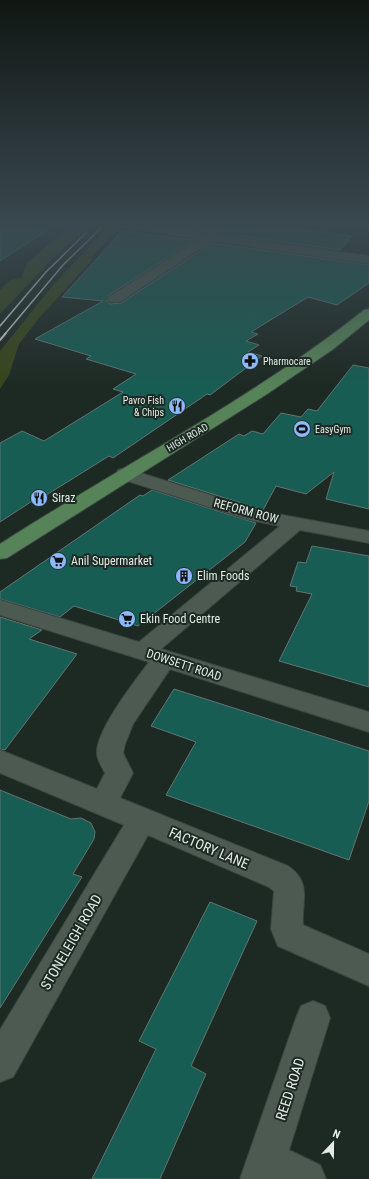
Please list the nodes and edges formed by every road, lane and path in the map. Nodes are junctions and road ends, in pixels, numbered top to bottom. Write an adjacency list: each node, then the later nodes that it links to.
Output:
1 (147, 279): 2 (street)
2 (116, 299)
3 (369, 313): 4 (main road, HIGH ROAD)
4 (125, 474): 5 (street, REFORM ROW); 7 (main road, HIGH ROAD)
5 (295, 524): 6 (street, REFORM ROW); 9 (street)
6 (369, 537)
7 (0, 553)
8 (0, 607): 9 (street, DOWSETT ROAD)
9 (153, 656): 10 (street, DOWSETT ROAD); 12 (street)
10 (369, 722)
11 (0, 761): 12 (street, FACTORY LANE)
12 (103, 804): 13 (street, FACTORY LANE)
13 (142, 820): 14 (street, FACTORY LANE); 16 (street, STONELEIGH ROAD)
14 (369, 970)
15 (313, 1018): 17 (street, REED ROAD)
16 (0, 1064)
17 (263, 1169): 18 (street, REED ROAD)
18 (306, 1179)

